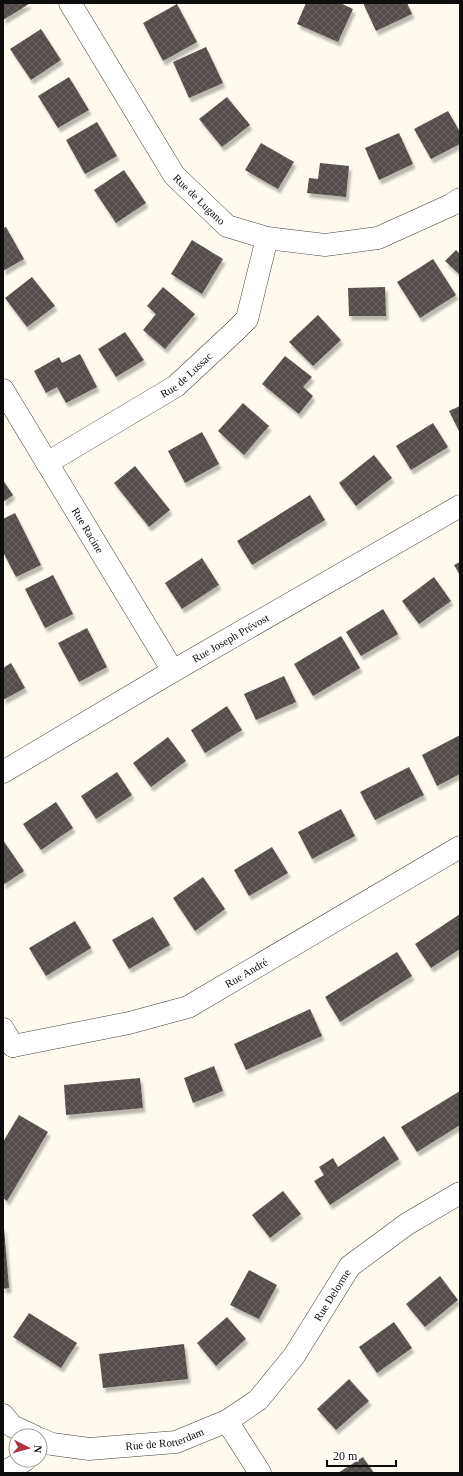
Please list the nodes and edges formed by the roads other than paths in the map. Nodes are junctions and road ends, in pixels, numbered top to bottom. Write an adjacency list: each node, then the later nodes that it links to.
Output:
1 (70, 3): 3 (street, Rue de Lugano)
2 (460, 199): 3 (street, Rue de Lugano)
3 (267, 238): 5 (street, Rue de Lussac)
4 (3, 390): 5 (street, Rue Racine)
5 (47, 463): 7 (street, Rue Racine)
6 (460, 506): 7 (street, Rue Joseph Prévost)
7 (173, 671): 8 (street, Rue Joseph Prévost)
8 (3, 772)
9 (460, 847): 10 (street, Rue André)
10 (6, 1044)
11 (460, 1193): 13 (street, Rue Delorme)
12 (3, 1415): 14 (street, Rue de Rotterdam)
13 (228, 1421): 15 (street, Rue de Rotterdam); 16 (street)
14 (15, 1428)
15 (48, 1444)
16 (260, 1473)

